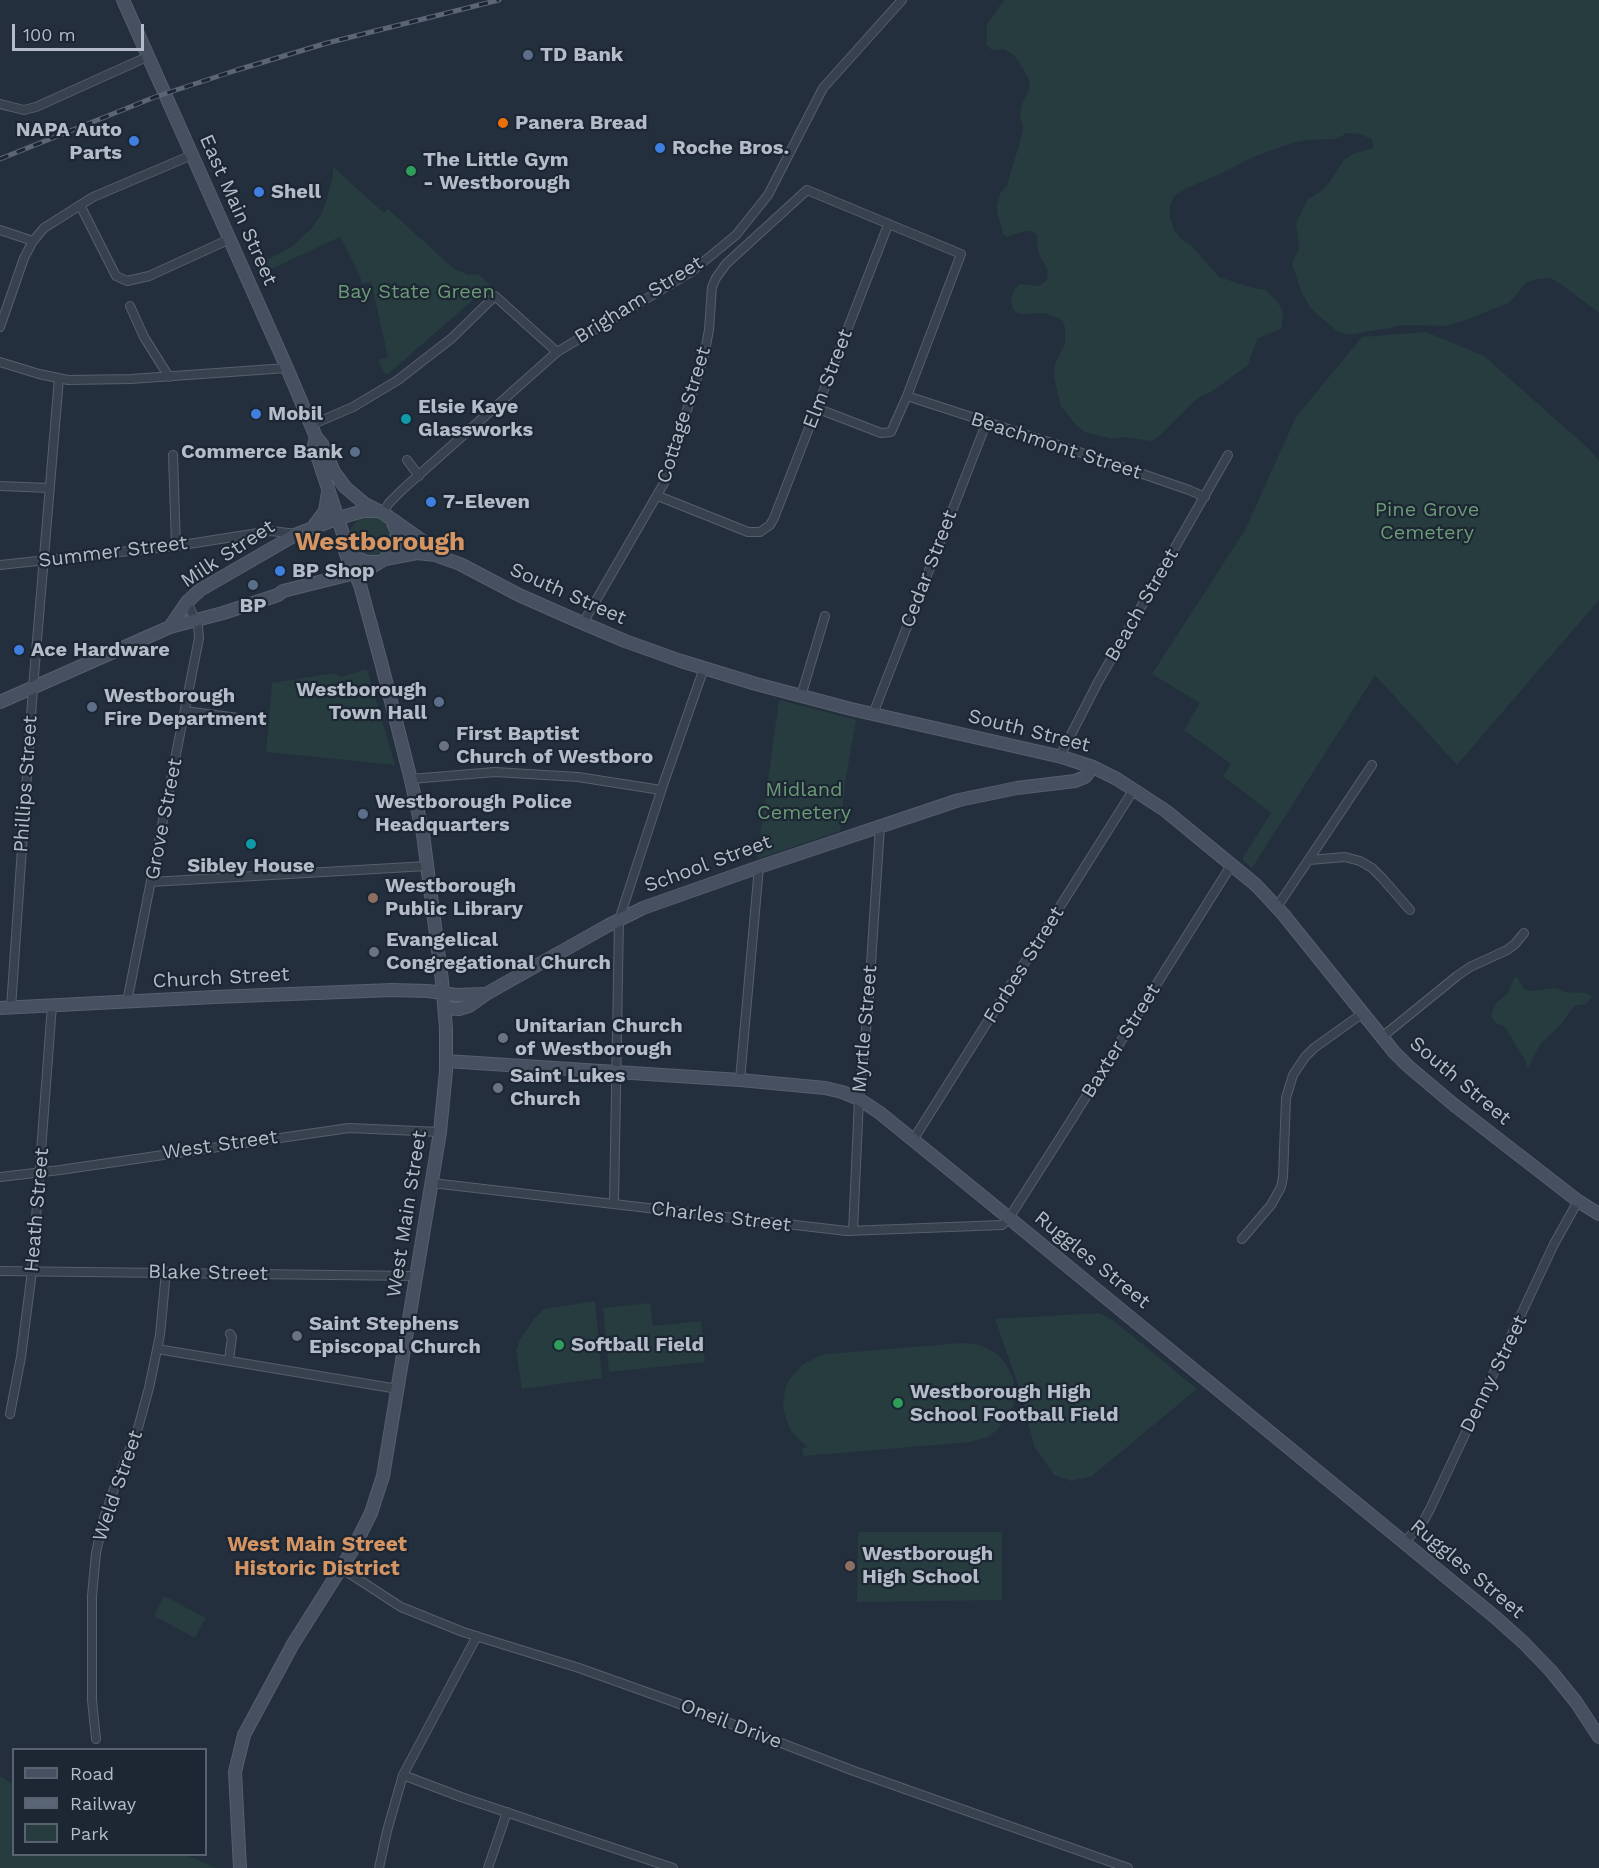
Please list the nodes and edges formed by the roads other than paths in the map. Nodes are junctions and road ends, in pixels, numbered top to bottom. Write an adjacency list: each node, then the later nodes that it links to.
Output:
1 (123, 0): 3 (main road, East Main Street)
2 (902, 0): 13 (street, Brigham Street)
3 (149, 56): 4 (street); 5 (main road, East Main Street)
4 (0, 104)
5 (192, 155): 6 (street); 9 (main road, East Main Street)
6 (80, 205): 9 (street); 10 (street)
7 (888, 225): 18 (street); 19 (street, Elm Street); 29 (street, Cottage Street)
8 (0, 230): 10 (street)
9 (230, 239): 15 (main road, East Main Street)
10 (33, 241): 12 (street)
11 (130, 306): 16 (street)
12 (0, 327)
13 (556, 352): 21 (street); 25 (street, Brigham Street)
14 (0, 362): 17 (street)
15 (287, 368): 16 (street); 21 (main road, East Main Street)
16 (169, 377): 17 (street)
17 (59, 378): 27 (street, Phillips Street)
18 (907, 396): 19 (street); 20 (street, Beachmont Street)
19 (816, 408): 29 (street, Elm Street)
20 (986, 424): 30 (street, Beachmont Street); 53 (street, Cedar Street)
21 (313, 431): 28 (main road, East Main Street); 32 (main road, East Main Street)
22 (173, 455): 37 (street)
23 (1228, 455): 30 (street, Beach Street)
24 (407, 460): 25 (street)
25 (419, 476): 32 (street, Brigham Street)
26 (0, 486): 27 (street)
27 (49, 488): 38 (street, Phillips Street)
28 (328, 491): 33 (main road, East Main Street); 34 (main road)
29 (658, 496): 46 (street, Cottage Street)
30 (1204, 497): 55 (street, Beach Street)
31 (357, 514): 32 (main road); 33 (main road, Milk Street); 36 (main road)
32 (384, 515): 39 (main road, South Street); 40 (main road)
33 (339, 518): 34 (main road, Milk Street); 36 (main road, East Main Street)
34 (314, 526): 35 (main road, Milk Street)
35 (297, 534): 37 (street, Summer Street); 43 (main road, Milk Street)
36 (346, 541): 40 (main road); 42 (main road, West Main Street)
37 (176, 546): 38 (street, Summer Street)
38 (43, 560): 41 (street, Summer Street); 49 (street, Phillips Street)
39 (451, 560): 40 (main road, South Street); 46 (main road, South Street)
40 (381, 561): 42 (main road, South Street)
41 (0, 565)
42 (356, 576): 45 (main road, Milk Street); 58 (main road, West Main Street)
43 (187, 602): 45 (street, Grove Street); 47 (main road, Milk Street)
44 (825, 616): 50 (street)
45 (195, 619): 47 (main road, Milk Street); 52 (street, Grove Street)
46 (583, 623): 48 (main road, South Street)
47 (170, 627): 49 (main road, Milk Street)
48 (704, 668): 50 (main road, South Street); 60 (street)
49 (33, 688): 51 (main road, Milk Street); 75 (street, Phillips Street)
50 (801, 696): 53 (main road, South Street)
51 (0, 702)
52 (185, 711): 54 (street); 66 (street, Grove Street)
53 (873, 714): 55 (main road, South Street)
54 (261, 721)
55 (1060, 756): 57 (main road, South Street)
56 (1372, 765): 62 (street)
57 (1093, 767): 59 (main road, South Street); 61 (main road, School Street)
58 (411, 779): 60 (street); 64 (main road, West Main Street)
59 (1134, 789): 63 (main road, South Street); 84 (street, Forbes Street)
60 (661, 790): 69 (street)
61 (880, 826): 65 (main road, School Street); 82 (street, Myrtle Street)
62 (1309, 860): 67 (street); 68 (street)
63 (1232, 864): 67 (main road, South Street); 91 (street, Baxter Street)
64 (427, 866): 66 (street); 71 (main road, West Main Street)
65 (759, 867): 69 (main road, School Street); 81 (street)
66 (151, 882): 73 (street, Grove Street)
67 (1277, 907): 77 (main road, South Street)
68 (1410, 910)
69 (619, 920): 72 (main road, School Street); 80 (street)
70 (1524, 933): 78 (street)
71 (443, 993): 72 (main road, School Street); 73 (main road, Church Street); 76 (main road, West Main Street)
72 (486, 994): 76 (main road, School Street)
73 (127, 1002): 74 (main road, Church Street)
74 (52, 1005): 75 (main road, Church Street); 85 (street, Heath Street)
75 (5, 1008)
76 (445, 1008): 79 (main road, West Main Street)
77 (1363, 1013): 78 (main road, South Street); 93 (street)
78 (1382, 1037): 88 (main road, South Street)
79 (446, 1061): 80 (main road, Ruggles Street); 83 (main road, West Main Street)
80 (616, 1073): 81 (main road, Ruggles Street); 89 (street)
81 (741, 1080): 82 (main road, Ruggles Street)
82 (859, 1099): 84 (main road, Ruggles Street); 92 (street, Myrtle Street)
83 (440, 1132): 85 (street, West Street); 87 (main road, West Main Street)
84 (913, 1140): 91 (main road, Ruggles Street)
85 (39, 1173): 86 (street, West Street); 95 (street, Heath Street)
86 (0, 1177)
87 (432, 1183): 89 (street, Charles Street); 97 (main road, West Main Street)
88 (1578, 1201): 90 (main road, South Street); 103 (street, Denny Street)
89 (614, 1204): 92 (street, Charles Street)
90 (1599, 1214)
91 (1009, 1218): 92 (street, Charles Street); 103 (main road, Ruggles Street)
92 (853, 1231)
93 (1242, 1239)
94 (0, 1270): 95 (street, Blake Street)
95 (32, 1271): 96 (street, Blake Street); 102 (street, Heath Street)
96 (166, 1272): 97 (street, Blake Street); 99 (street, Weld Street)
97 (416, 1276): 101 (main road, West Main Street)
98 (230, 1334): 100 (street)
99 (157, 1348): 100 (street); 107 (street, Weld Street)
100 (229, 1360): 101 (street)
101 (398, 1389): 104 (main road, West Main Street)
102 (10, 1414)
103 (1405, 1542): 106 (main road, Ruggles Street)
104 (341, 1568): 105 (street, Oneil Drive); 110 (main road, West Main Street)
105 (477, 1636): 108 (street); 114 (street, Oneil Drive)
106 (1599, 1737)
107 (96, 1739)
108 (403, 1775): 109 (street); 111 (street)
109 (507, 1812): 112 (street); 113 (street)
110 (240, 1868)
111 (379, 1868)
112 (488, 1868)
113 (673, 1868)
114 (1128, 1868)

